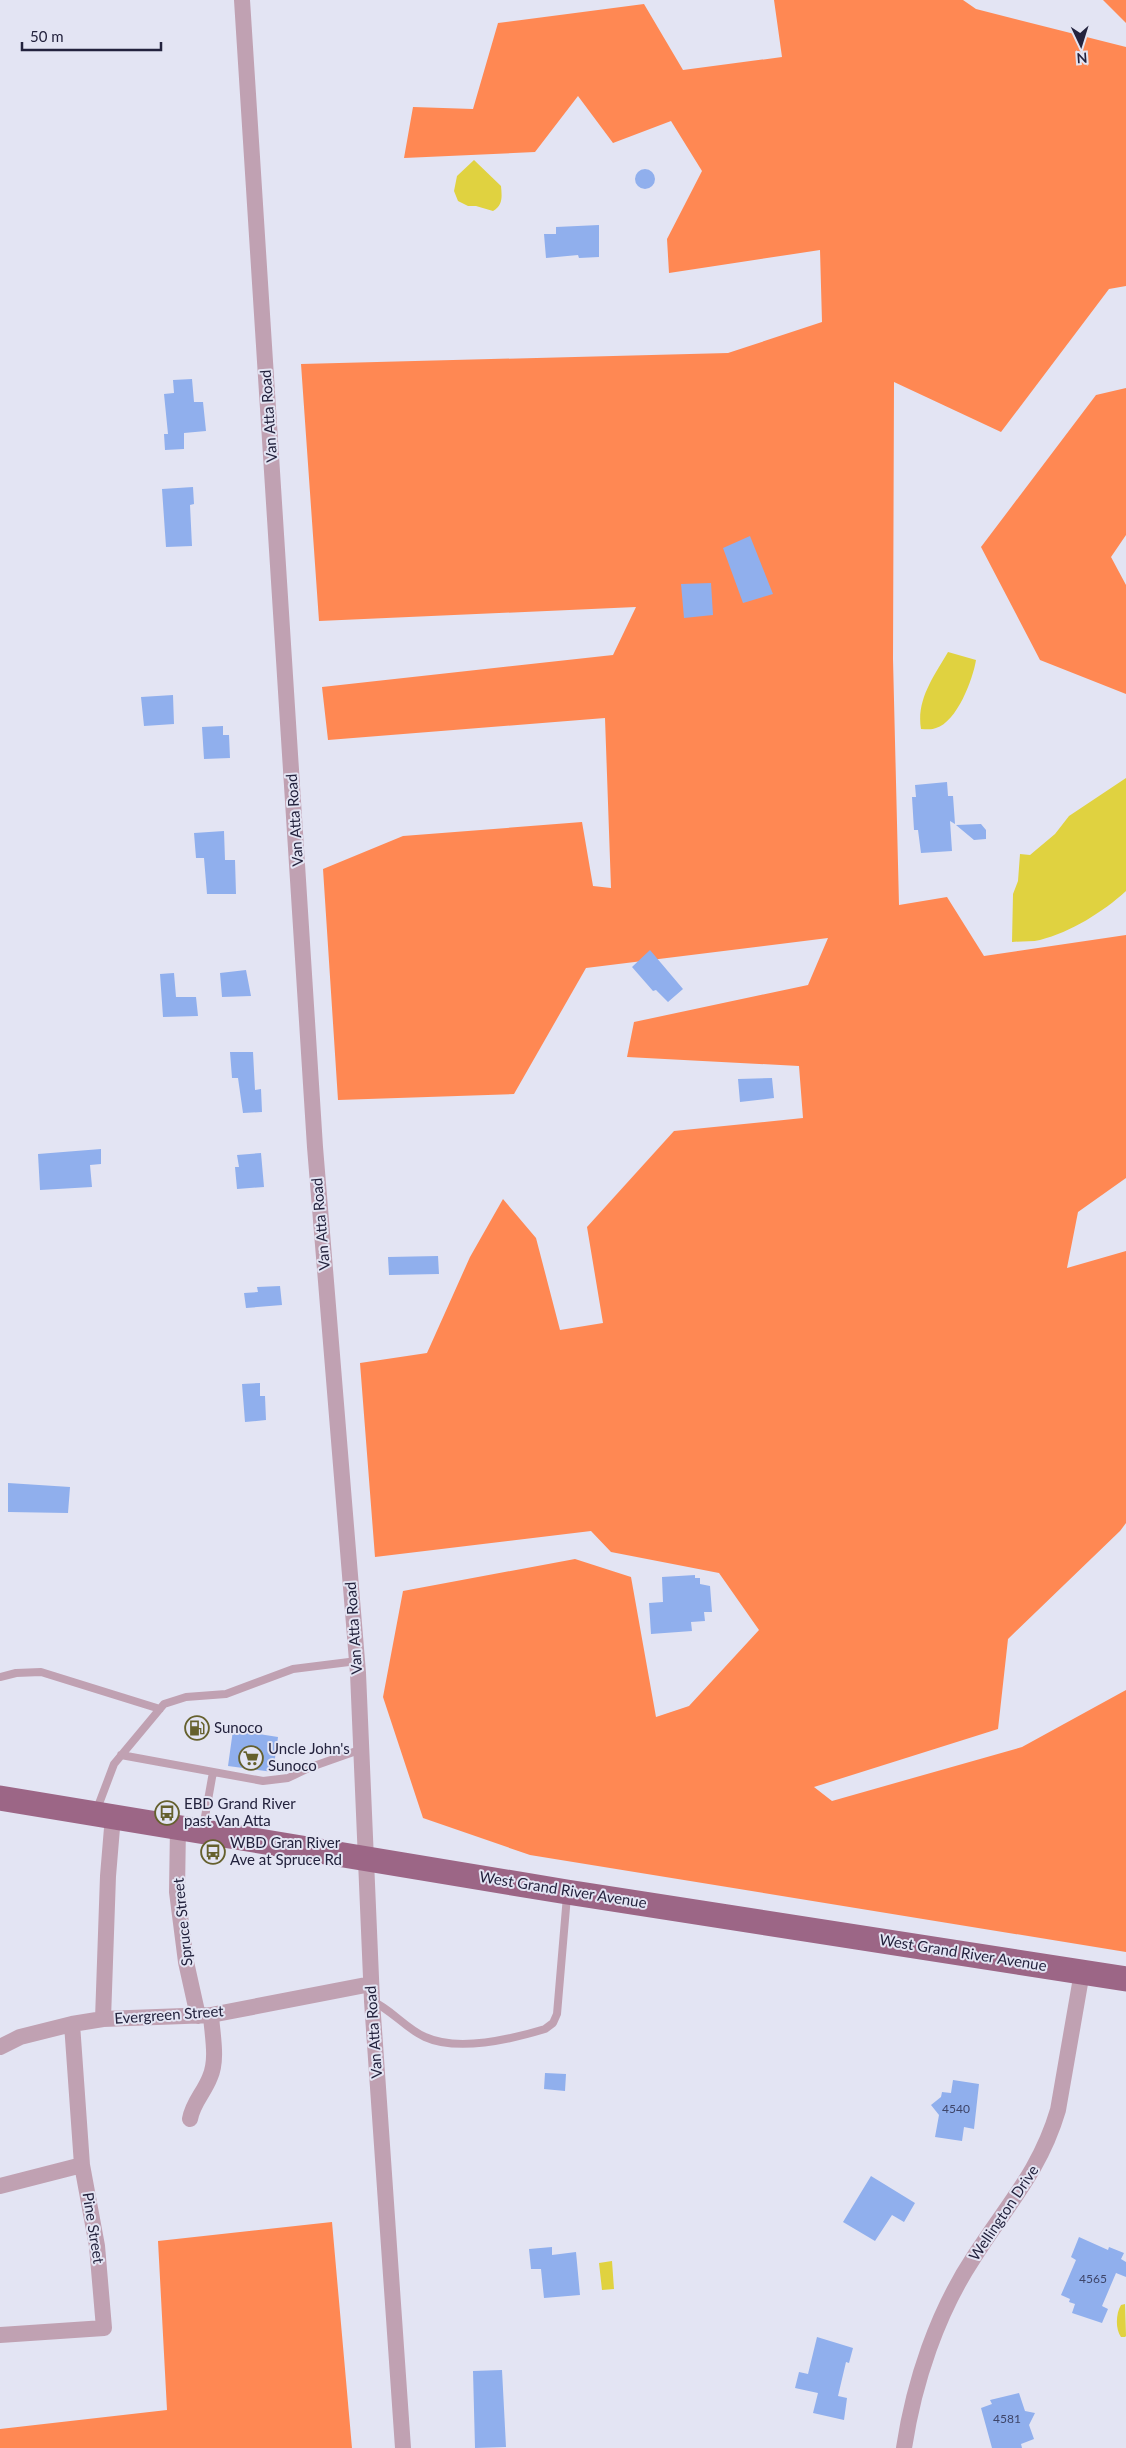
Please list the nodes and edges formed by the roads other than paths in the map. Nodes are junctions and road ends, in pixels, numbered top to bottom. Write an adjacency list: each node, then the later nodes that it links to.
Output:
1 (242, 0): 2 (street, Van Atta Road)
2 (357, 1661): 4 (lane); 5 (street, Van Atta Road)
3 (0, 1677): 4 (lane)
4 (160, 1709): 6 (lane)
5 (362, 1749): 7 (lane); 11 (street, Van Atta Road)
6 (121, 1755): 7 (lane); 9 (lane)
7 (213, 1772): 10 (lane)
8 (0, 1798): 9 (main road, West Grand River Avenue)
9 (104, 1814): 10 (main road, West Grand River Avenue); 17 (street)
10 (190, 1828): 11 (main road, West Grand River Avenue); 16 (street, Spruce Street)
11 (367, 1857): 12 (main road, West Grand River Avenue); 15 (street, Van Atta Road)
12 (567, 1892): 13 (main road, West Grand River Avenue); 15 (lane)
13 (1082, 1972): 14 (main road, West Grand River Avenue); 25 (street, Wellington Drive)
14 (1126, 1979)
15 (371, 1992): 16 (street, Evergreen Street); 24 (street, Van Atta Road)
16 (204, 2015): 17 (street, Evergreen Street); 20 (street, Spruce Street)
17 (103, 2019): 18 (street, Evergreen Street)
18 (72, 2024): 19 (street, Evergreen Street); 21 (street, Pine Street)
19 (0, 2047)
20 (190, 2119)
21 (82, 2165): 22 (street); 23 (street, Pine Street)
22 (0, 2186)
23 (0, 2336)
24 (403, 2448)
25 (904, 2448)

